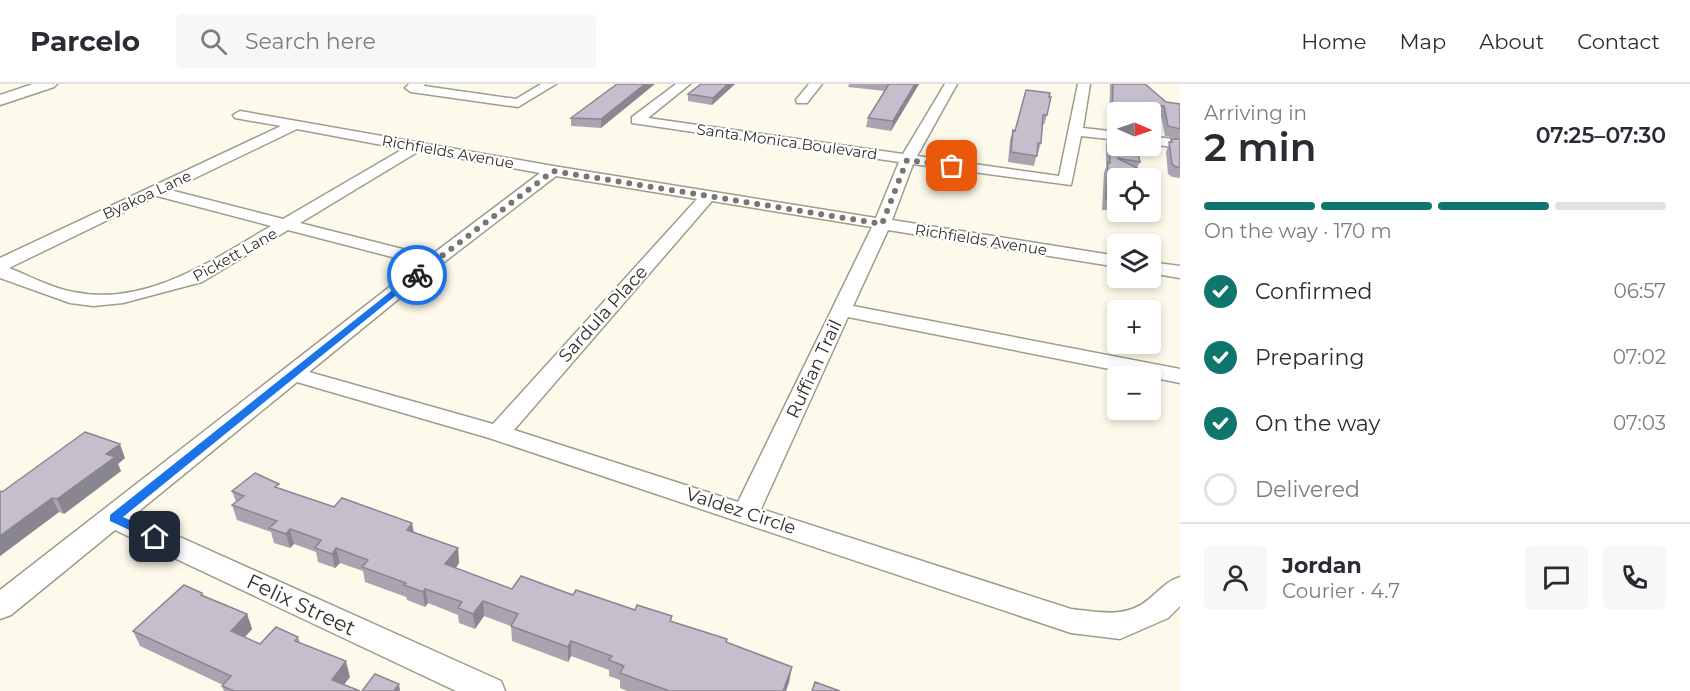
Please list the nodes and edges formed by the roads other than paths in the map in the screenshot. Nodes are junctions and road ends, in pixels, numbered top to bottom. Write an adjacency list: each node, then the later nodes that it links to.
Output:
1 (49, 84): 8 (street)
2 (419, 84): 3 (street)
3 (550, 84)
4 (684, 84): 17 (street, Santa Monica Boulevard)
5 (816, 84): 9 (street)
6 (951, 84): 17 (street, Ruffian Trail)
7 (1084, 84): 12 (street)
8 (0, 100)
9 (802, 100)
10 (240, 115): 11 (street, Richfields Avenue)
11 (293, 126): 16 (street, Richfields Avenue); 19 (street, Byakoa Lane)
12 (1075, 131): 13 (street); 17 (street, Santa Monica Boulevard)
13 (1107, 135)
14 (1161, 141): 15 (street)
15 (1180, 144)
16 (418, 146): 18 (street, Richfields Avenue); 22 (street, Pickett Lane)
17 (907, 160): 21 (street, Ruffian Trail)
18 (553, 171): 20 (street, Richfields Avenue); 24 (street)
19 (155, 191): 22 (street); 25 (street, Byakoa Lane)
20 (708, 196): 21 (street, Richfields Avenue); 32 (street, Sardula Place)
21 (882, 224): 23 (street, Richfields Avenue); 29 (street, Ruffian Trail)
22 (288, 225): 24 (street); 27 (street, Pickett Lane)
23 (1107, 260)
24 (433, 262): 30 (street)
25 (0, 265)
26 (1161, 269): 28 (street)
27 (0, 271)
28 (1180, 272)
29 (841, 310): 31 (street); 33 (street, Ruffian Trail)
30 (292, 374): 32 (street, Valdez Circle); 34 (street)
31 (1180, 376)
32 (498, 433): 33 (street, Valdez Circle)
33 (746, 513): 35 (street, Valdez Circle)
34 (114, 518): 36 (street); 37 (street, Felix Street)
35 (1180, 588)
36 (0, 607)
37 (489, 691)

